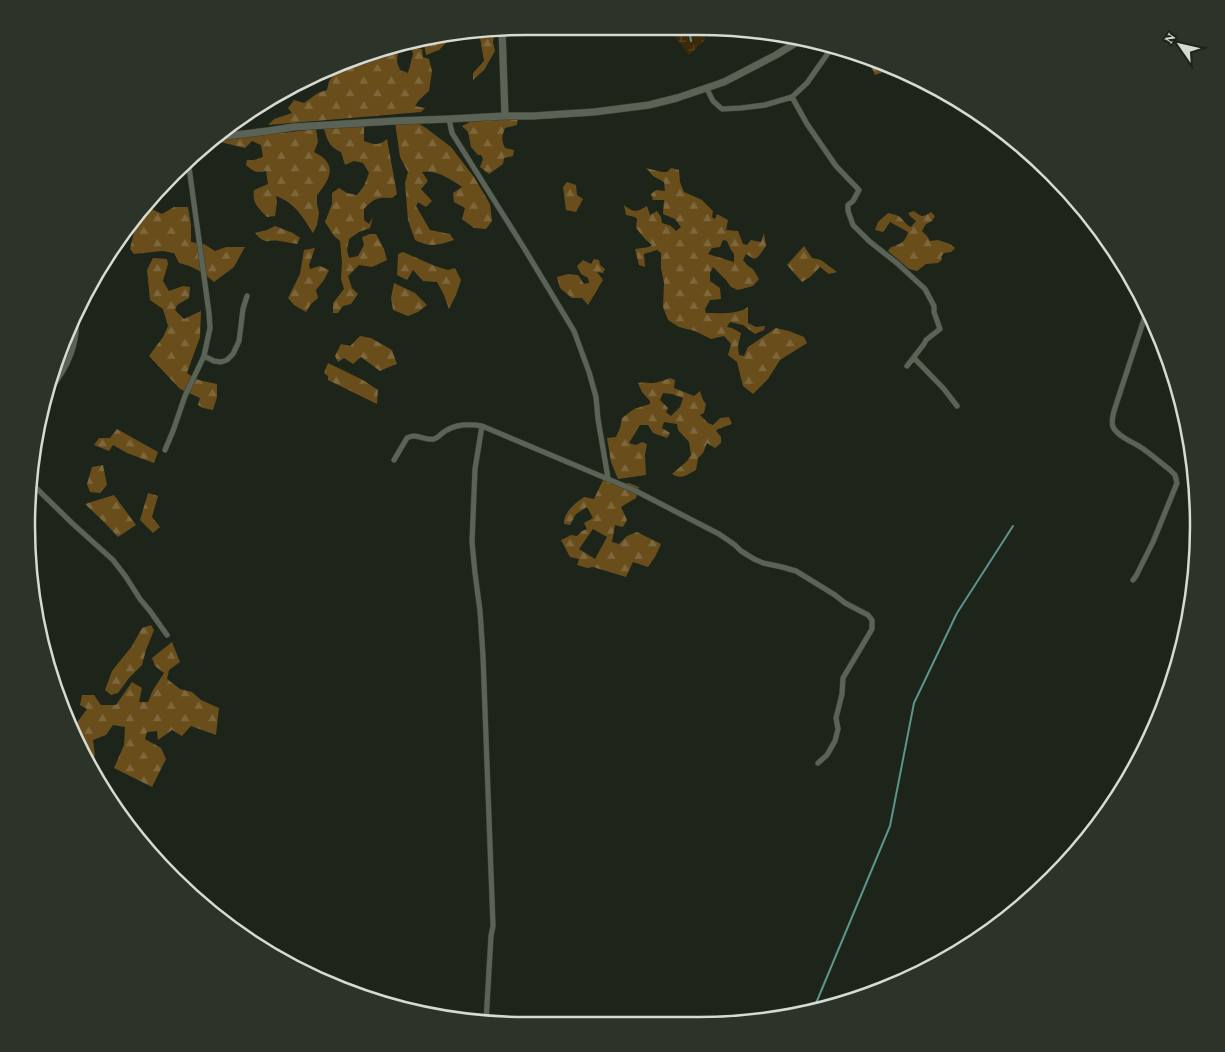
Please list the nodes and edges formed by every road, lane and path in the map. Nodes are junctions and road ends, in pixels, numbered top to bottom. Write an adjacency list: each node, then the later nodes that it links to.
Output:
1 (502, 36): 6 (street)
2 (794, 44): 4 (street)
3 (828, 53): 5 (street)
4 (707, 89): 5 (street); 6 (street)
5 (792, 98): 14 (street)
6 (506, 116): 7 (street)
7 (449, 119): 8 (street); 21 (street)
8 (233, 132)
9 (189, 169): 13 (street)
10 (247, 296): 13 (street)
11 (1144, 319): 23 (street)
12 (76, 329): 16 (street)
13 (204, 356): 19 (street)
14 (914, 358): 15 (street); 17 (street)
15 (907, 366)
16 (58, 379)
17 (957, 406)
18 (482, 426): 20 (street); 21 (street); 26 (street)
19 (165, 450)
20 (394, 460)
21 (608, 478): 25 (street)
22 (37, 488): 24 (street)
23 (1133, 580)
24 (167, 635)
25 (818, 763)
26 (486, 1015)

